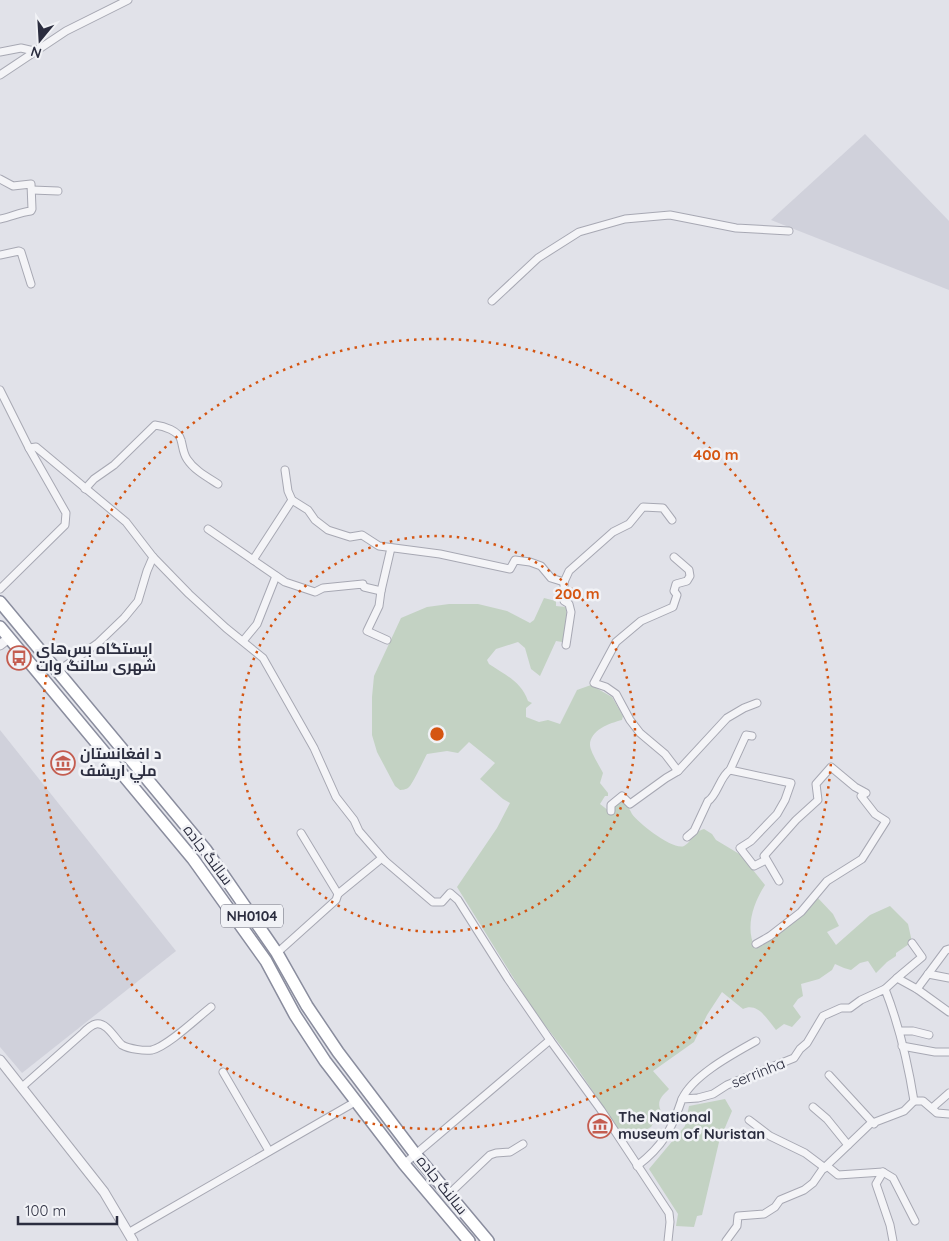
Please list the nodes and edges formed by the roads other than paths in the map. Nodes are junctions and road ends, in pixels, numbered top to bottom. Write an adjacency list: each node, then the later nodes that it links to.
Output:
1 (128, 0): 2 (street)
2 (34, 51): 3 (street); 4 (street)
3 (0, 52)
4 (0, 74)
5 (0, 179): 6 (street)
6 (32, 190): 7 (street); 8 (street)
7 (58, 191)
8 (0, 219)
9 (789, 231): 12 (street)
10 (0, 255): 11 (street)
11 (31, 284)
12 (492, 301)
13 (1, 394): 14 (street)
14 (29, 448): 17 (street); 27 (street)
15 (285, 470): 18 (street)
16 (218, 484): 17 (street)
17 (86, 489): 22 (street)
18 (292, 500): 21 (street); 24 (street)
19 (672, 520): 26 (street)
20 (208, 529): 24 (street)
21 (391, 548): 26 (street); 28 (street)
22 (153, 557): 33 (street); 35 (street)
23 (674, 557): 40 (street)
24 (253, 560): 25 (street)
25 (276, 576): 28 (street); 33 (street)
26 (564, 582): 34 (street)
27 (0, 589)
28 (381, 591): 31 (street)
29 (0, 602): 35 (highway, سالنگ جاده / NH0104)
30 (0, 628): 32 (highway, سالنگ جاده / NH0104)
31 (387, 640)
32 (4, 641): 41 (highway, سالنگ جاده / NH0104)
33 (243, 641): 46 (street)
34 (566, 645)
35 (58, 672): 38 (highway, سالنگ جاده / NH0104)
36 (757, 703): 40 (street)
37 (752, 736): 39 (street)
38 (134, 764): 41 (highway); 52 (highway, سالنگ جاده / NH0104)
39 (730, 770): 44 (street); 45 (street)
40 (678, 771): 42 (street)
41 (122, 774): 73 (highway, سالنگ جاده / NH0104)
42 (611, 811)
43 (301, 833): 48 (street)
44 (687, 837)
45 (764, 856): 47 (street); 50 (street)
46 (385, 861): 48 (street); 62 (street)
47 (779, 881)
48 (338, 894): 52 (street)
49 (912, 943): 54 (street, serrinha)
50 (756, 944)
51 (949, 949): 53 (street)
52 (277, 953): 82 (highway, سالنگ جاده / NH0104)
53 (928, 974): 55 (street); 57 (street)
54 (897, 978): 56 (street, serrinha); 57 (street)
55 (949, 978)
56 (885, 989): 60 (street); 71 (street, serrinha)
57 (917, 990): 59 (street)
58 (211, 1007): 69 (street)
59 (949, 1012)
60 (900, 1033): 61 (street); 64 (street)
61 (929, 1035)
62 (550, 1040): 82 (street); 84 (street)
63 (756, 1041): 71 (street)
64 (902, 1046): 65 (street); 72 (street)
65 (949, 1052)
66 (0, 1060): 69 (street)
67 (223, 1072): 81 (street)
68 (829, 1075): 78 (street)
69 (22, 1087): 89 (street)
70 (949, 1093): 75 (street)
71 (682, 1099): 84 (street)
72 (914, 1101): 75 (street); 78 (street)
73 (355, 1102): 81 (street); 83 (highway, سالنگ جاده / NH0104)
74 (814, 1107): 80 (street)
75 (932, 1108): 76 (street)
76 (949, 1114)
77 (749, 1120): 85 (street)
78 (874, 1124): 80 (street)
79 (523, 1144): 87 (street)
80 (848, 1145): 85 (street)
81 (269, 1151): 89 (street)
82 (416, 1155): 83 (street); 87 (highway, سالنگ جاده / NH0104)
83 (404, 1164): 91 (highway, سالنگ جاده / NH0104)
84 (637, 1166): 93 (street)
85 (826, 1167): 86 (street); 94 (street)
86 (883, 1172): 88 (street); 95 (street)
87 (449, 1194): 92 (highway, سالنگ جاده / NH0104)
88 (915, 1220)
89 (128, 1233): 90 (street)
90 (134, 1241)
91 (469, 1241)
92 (488, 1241)
93 (668, 1241)
94 (726, 1241)
95 (893, 1241)

